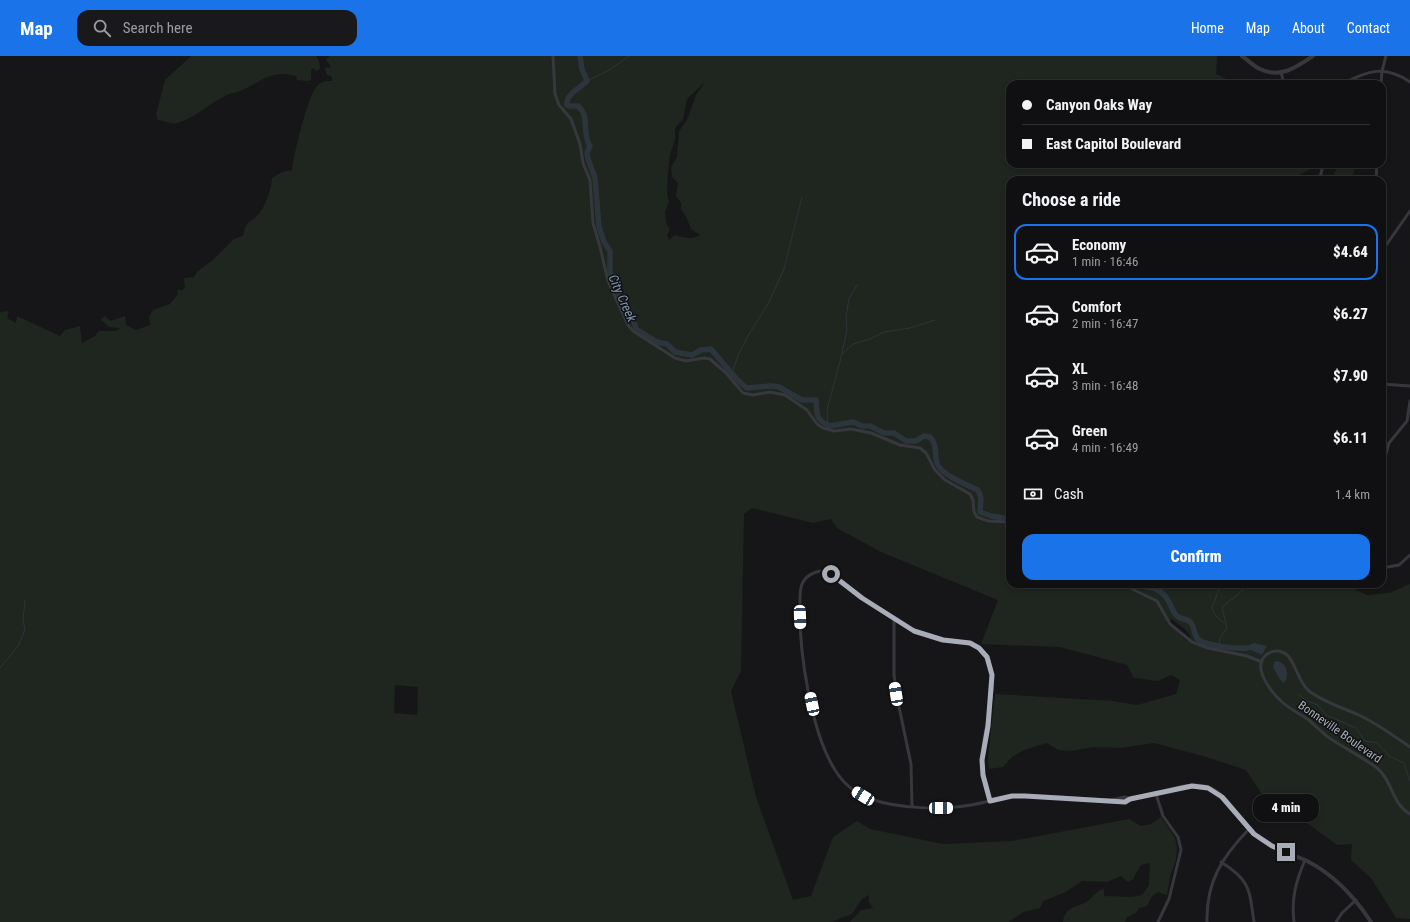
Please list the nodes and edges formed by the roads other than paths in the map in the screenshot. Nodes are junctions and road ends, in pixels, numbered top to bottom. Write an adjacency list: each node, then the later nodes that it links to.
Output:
1 (553, 56): 17 (street)
2 (1242, 56): 6 (street)
3 (1313, 56): 6 (street)
4 (1386, 56): 5 (street)
5 (1382, 71): 8 (street); 9 (street); 10 (street)
6 (1281, 72): 7 (street)
7 (1283, 80)
8 (1350, 80)
9 (1381, 80)
10 (1410, 82)
11 (1410, 211): 12 (street)
12 (1386, 245)
13 (1386, 384): 14 (street)
14 (1410, 386)
15 (1410, 401): 16 (street)
16 (1386, 453)
17 (1006, 522)
18 (1410, 554): 19 (street)
19 (1386, 567)
20 (1131, 588): 22 (street)
21 (894, 619): 25 (street); 26 (street); 26 (street)
22 (1262, 662): 23 (street, Bonneville Boulevard); 27 (street, Bonneville Boulevard)
23 (1410, 747)
24 (1156, 794): 25 (street); 28 (street); 32 (street)
25 (990, 801): 26 (street)
26 (912, 806)
27 (1410, 814)
28 (1248, 829): 29 (street); 30 (street)
29 (1305, 860): 31 (street); 35 (street)
30 (1221, 862): 33 (street); 34 (street)
31 (1356, 900): 36 (street); 37 (street)
32 (1158, 922)
33 (1207, 922)
34 (1254, 922)
35 (1294, 922)
36 (1336, 922)
37 (1372, 922)

